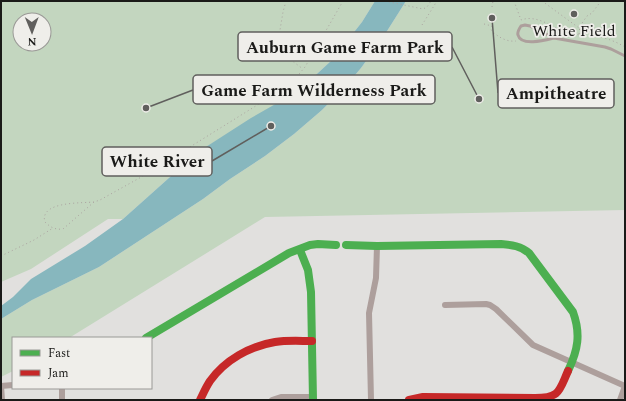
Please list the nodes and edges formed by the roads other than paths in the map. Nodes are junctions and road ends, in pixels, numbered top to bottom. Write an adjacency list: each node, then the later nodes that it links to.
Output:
1 (554, 38): 1 (lane); 2 (lane)
2 (625, 56)
3 (336, 245): 6 (street)
4 (346, 245): 5 (street)
5 (376, 246): 10 (street); 22 (street)
6 (300, 250): 8 (street); 9 (street)
7 (444, 304): 10 (street)
8 (148, 337)
9 (312, 341): 15 (street); 20 (street)
10 (573, 362): 13 (street); 17 (street)
11 (12, 385): 12 (street)
12 (1, 386): 18 (street)
13 (625, 386): 24 (street)
14 (62, 389): 19 (street)
15 (313, 398): 21 (street)
16 (448, 398): 17 (street); 23 (street)
17 (535, 399)
18 (2, 400)
19 (62, 400)
20 (200, 400)
21 (272, 400)
22 (371, 400)
23 (409, 400)
24 (620, 400)

